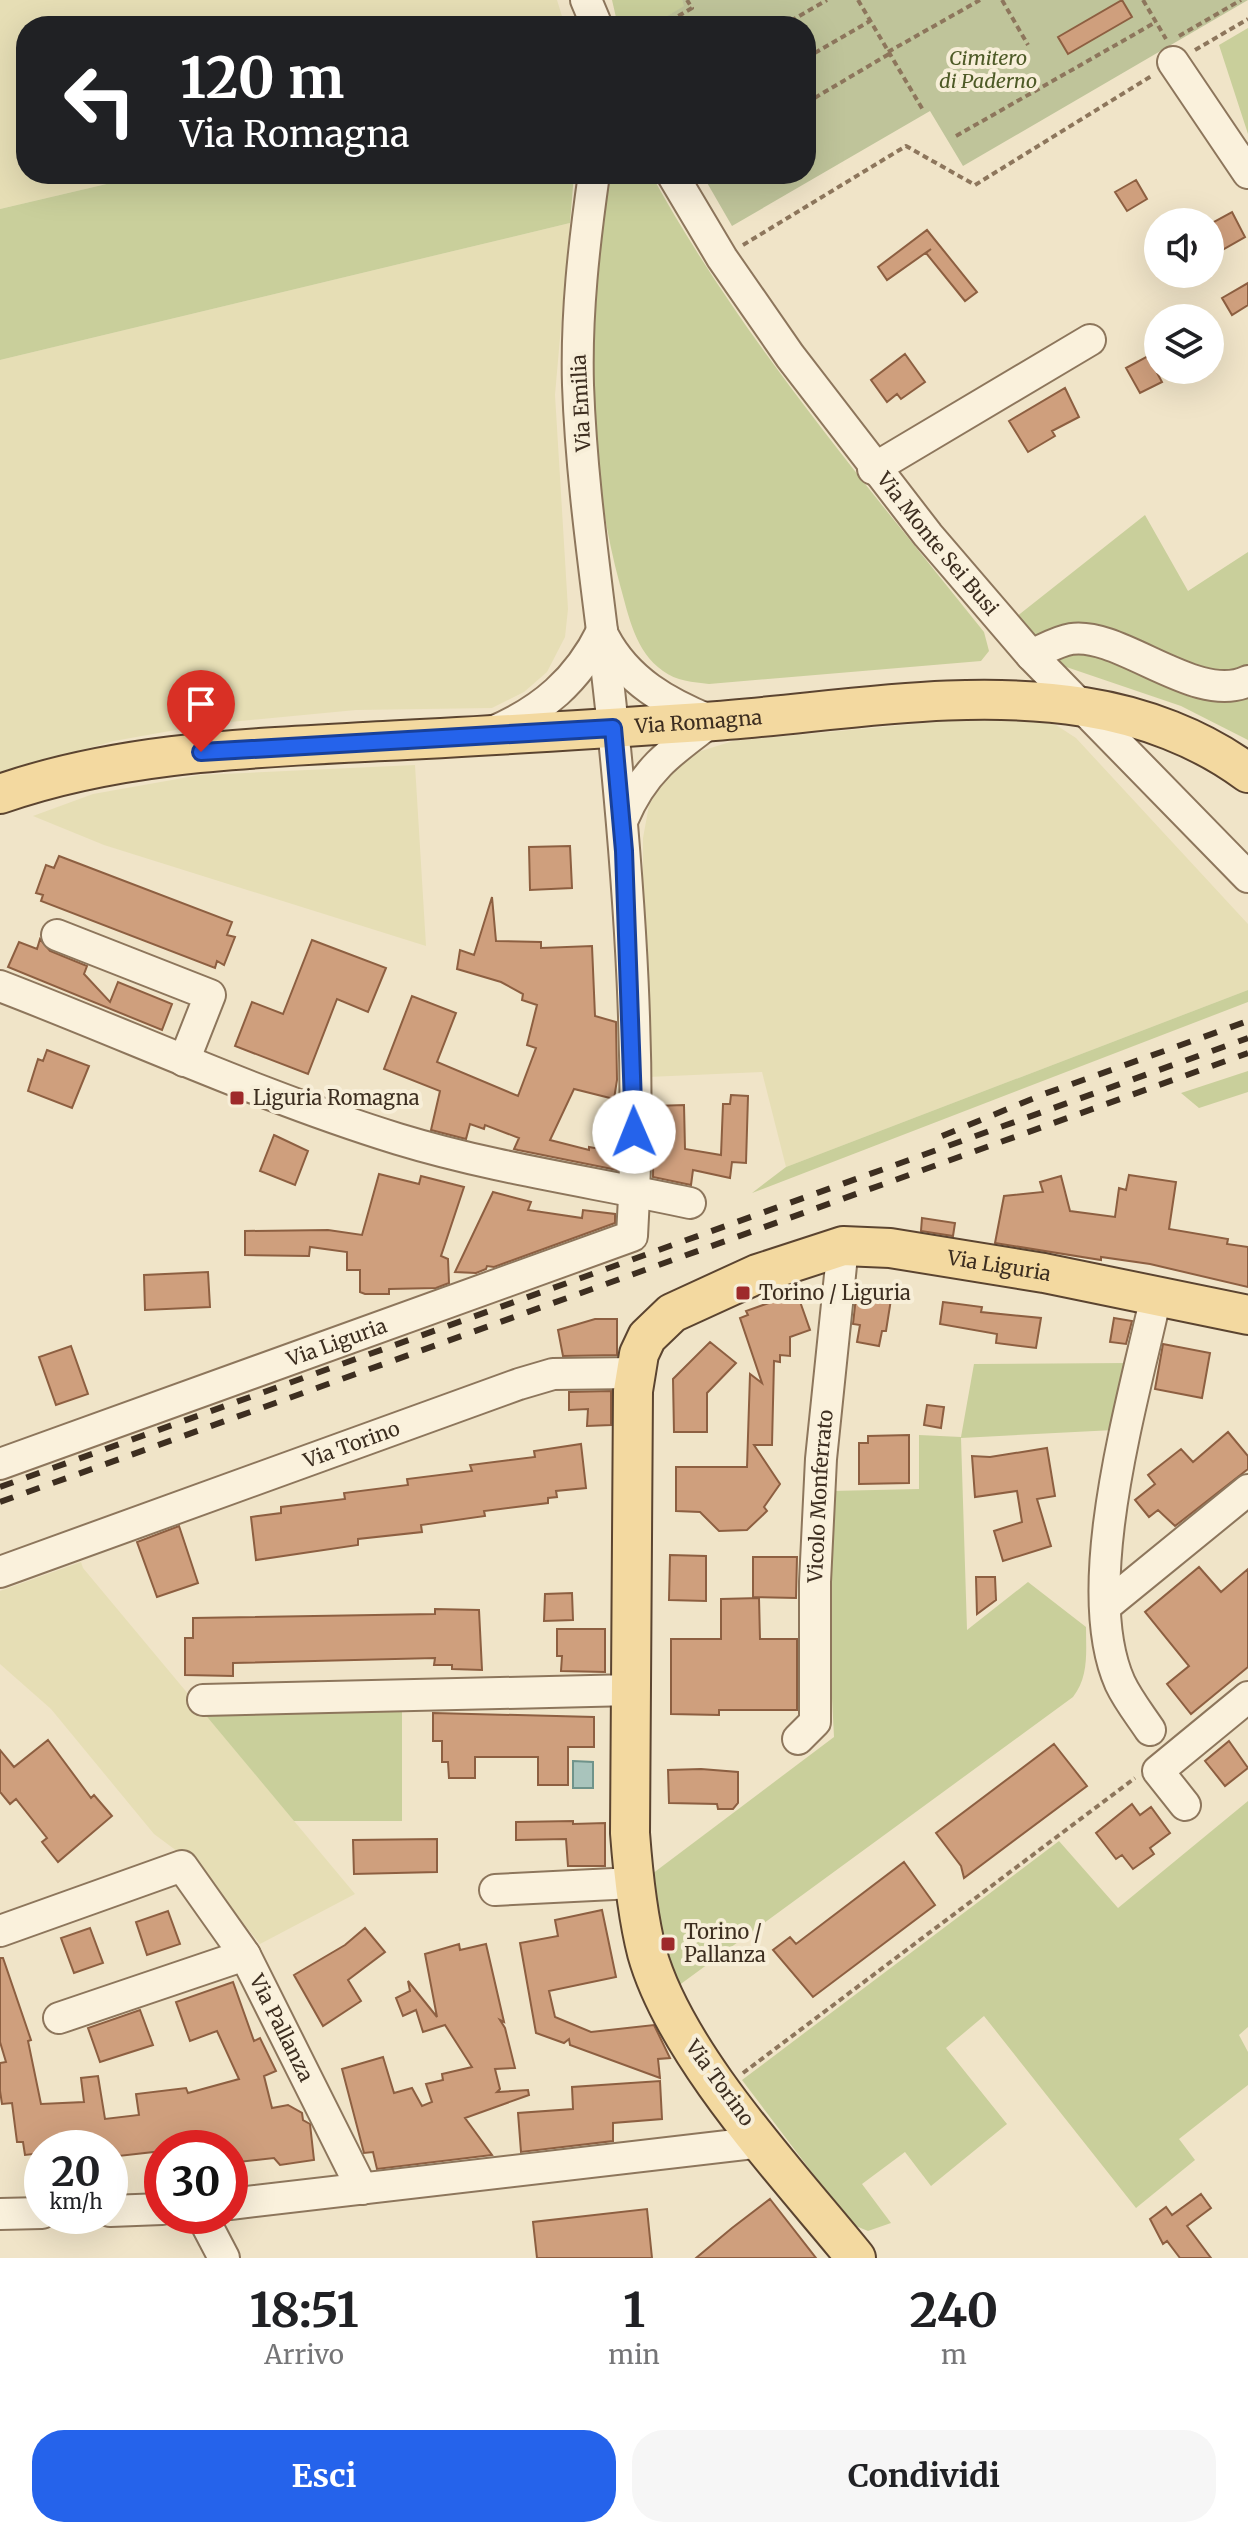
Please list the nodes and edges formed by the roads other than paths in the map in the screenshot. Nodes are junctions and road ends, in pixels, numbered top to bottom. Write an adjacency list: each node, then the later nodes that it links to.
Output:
1 (1173, 62): 2 (street)
2 (1248, 173)
3 (593, 184): 7 (street, Via Emilia)
4 (678, 184): 6 (street, Via Monte Sei Busi)
5 (1090, 340): 6 (street)
6 (873, 469): 8 (street, Via Monte Sei Busi)
7 (602, 631): 11 (street, Via Emilia); 12 (street, Via Emilia); 13 (street)
8 (1031, 655): 9 (street); 10 (street, Via Monte Sei Busi)
9 (1248, 681)
10 (1082, 706): 11 (main road, Via Romagna); 15 (main road, Via Romagna); 19 (street, Via Monte Sei Busi)
11 (712, 721): 12 (main road, Via Romagna); 18 (street, Via Emilia)
12 (613, 728): 13 (main road, Via Romagna); 18 (street, Via Emilia)
13 (483, 736): 14 (main road, Via Romagna)
14 (137, 762): 16 (main road, Via Romagna); 17 (main road, Via Romagna)
15 (1248, 773)
16 (0, 794)
17 (0, 814)
18 (622, 821): 23 (street, Via Emilia)
19 (1248, 877)
20 (57, 935): 22 (street)
21 (0, 986): 22 (street)
22 (184, 1061): 23 (street)
23 (634, 1191): 24 (street); 29 (street, Via Liguria)
24 (690, 1203)
25 (843, 1246): 26 (main road, Via Liguria); 28 (main road, Via Torino); 37 (street, Vicolo Monferrato)
26 (1156, 1296): 27 (main road, Via Liguria); 32 (street)
27 (1248, 1315)
28 (635, 1373): 31 (street, Via Torino); 33 (main road, Via Torino)
29 (0, 1464)
30 (1248, 1490): 32 (street)
31 (0, 1572)
32 (1107, 1605): 36 (street)
33 (632, 1690): 35 (street); 39 (main road, Via Torino)
34 (1248, 1697): 38 (street)
35 (203, 1700)
36 (1150, 1730)
37 (798, 1739)
38 (1185, 1805)
39 (634, 1883): 40 (street); 44 (main road, Via Torino)
40 (495, 1890)
41 (0, 1931): 42 (street)
42 (245, 1955): 43 (street, Via Pallanza); 45 (street, Via Pallanza)
43 (59, 2018)
44 (762, 2142): 45 (street); 51 (main road, Via Torino)
45 (362, 2189): 46 (street)
46 (248, 2202)
47 (24, 2213): 48 (street)
48 (0, 2214)
49 (211, 2234): 50 (street)
50 (224, 2258)
51 (856, 2258)

